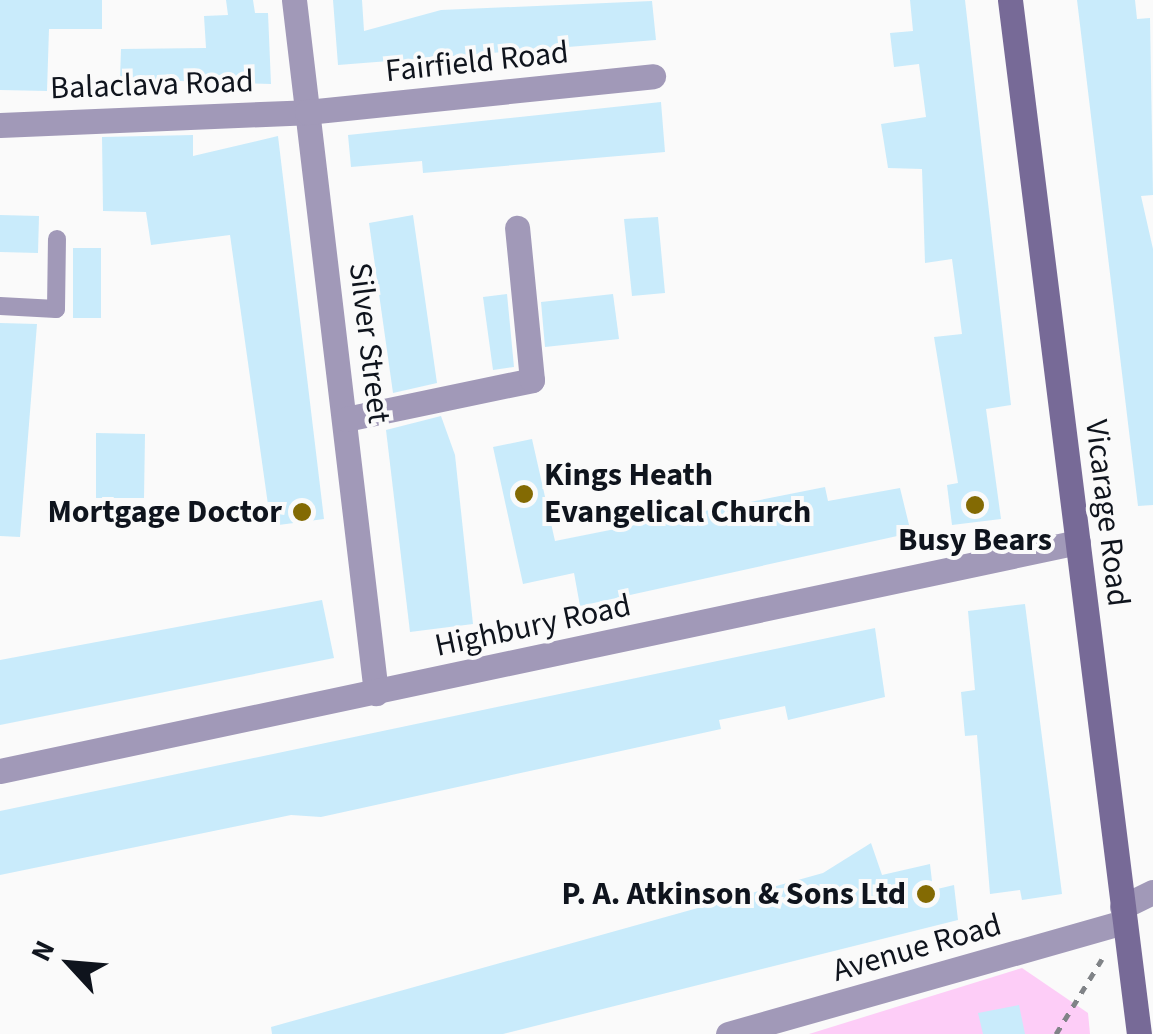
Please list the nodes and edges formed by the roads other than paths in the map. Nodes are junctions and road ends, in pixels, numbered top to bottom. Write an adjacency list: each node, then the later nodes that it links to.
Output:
1 (294, 0): 4 (street, Silver Street)
2 (1010, 0): 10 (main road, Vicarage Road)
3 (653, 76): 4 (street, Fairfield Road)
4 (307, 112): 5 (street, Balaclava Road); 9 (street, Silver Street)
5 (0, 125)
6 (517, 228): 9 (street)
7 (57, 239): 8 (lane)
8 (0, 306)
9 (346, 419): 11 (street, Silver Street)
10 (1078, 542): 11 (street, Highbury Road); 14 (main road, Vicarage Road)
11 (376, 694): 12 (street, Highbury Road)
12 (0, 770)
13 (1153, 892): 14 (street, Avenue Road)
14 (1123, 914): 15 (street, Avenue Road); 16 (main road, Vicarage Road)
15 (728, 1034)
16 (1140, 1034)

